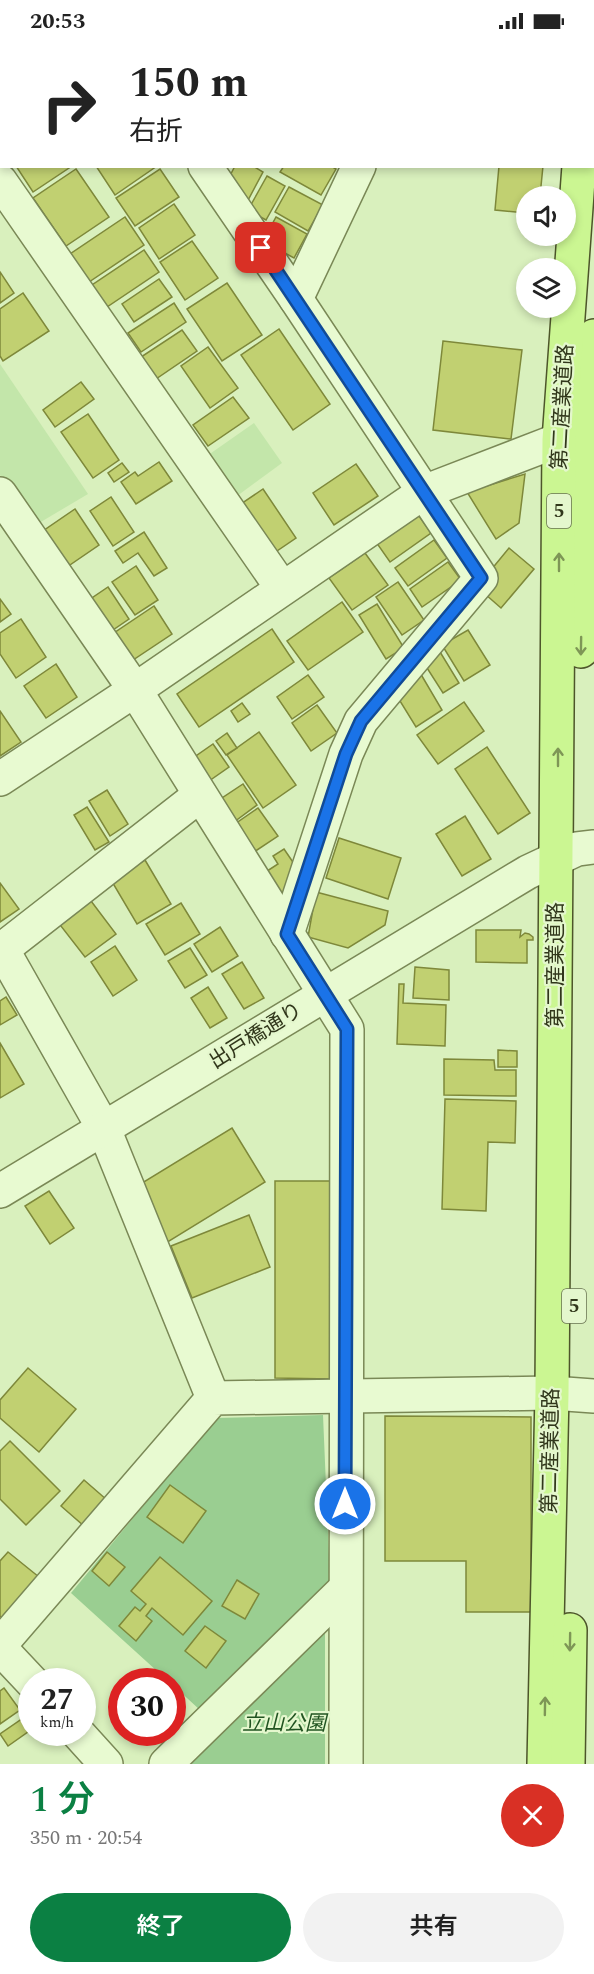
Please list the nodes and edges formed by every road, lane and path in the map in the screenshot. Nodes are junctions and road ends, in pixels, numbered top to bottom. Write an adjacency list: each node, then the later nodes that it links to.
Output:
1 (358, 168): 5 (street)
2 (579, 168): 8 (main road, 第二産業道路 / 5)
3 (213, 171): 5 (street)
4 (0, 181): 11 (street)
5 (296, 299): 9 (street)
6 (594, 336): 7 (main road, 第二産業道路 / 5)
7 (591, 411): 8 (street); 15 (main road, 第二産業道路 / 5, one-way to 15)
8 (559, 440): 9 (street); 15 (main road, 第二産業道路 / 5, one-way to 8)
9 (424, 492): 11 (street); 16 (street)
10 (0, 494): 12 (street)
11 (282, 588): 12 (street)
12 (135, 690): 13 (street); 14 (street)
13 (0, 779)
14 (200, 795): 16 (street); 17 (street)
15 (576, 851): 18 (street, 出戸橋通り); 21 (main road, 第二産業道路 / 5)
16 (287, 934): 18 (street)
17 (1, 950): 19 (street)
18 (324, 994): 19 (street, 出戸橋通り); 22 (street)
19 (104, 1129): 20 (street, 出戸橋通り); 23 (street)
20 (0, 1191)
21 (573, 1394): 22 (street); 28 (main road, 第二産業道路 / 5)
22 (345, 1396): 23 (street); 24 (street)
23 (213, 1398): 25 (street)
24 (345, 1589): 30 (street); 31 (street)
25 (0, 1646): 26 (street)
26 (20, 1668)
27 (90, 1746): 29 (street)
28 (550, 1763)
29 (106, 1764)
30 (166, 1764)
31 (346, 1764)

